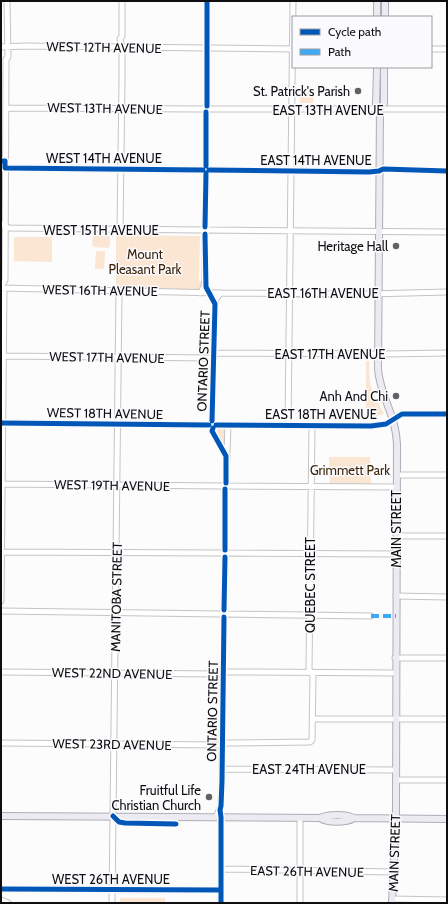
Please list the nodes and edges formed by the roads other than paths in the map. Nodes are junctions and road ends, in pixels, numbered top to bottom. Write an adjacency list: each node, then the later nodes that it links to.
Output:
1 (7, 1): 11 (street)
2 (122, 1): 12 (street)
3 (207, 1): 13 (street, ONTARIO STREET)
4 (293, 1): 7 (street)
5 (377, 1): 8 (main road)
6 (385, 1): 9 (main road)
7 (293, 16)
8 (377, 16)
9 (385, 16)
10 (1, 47): 11 (street, WEST 12TH AVENUE)
11 (7, 47): 12 (street, WEST 12TH AVENUE); 25 (street)
12 (122, 47): 13 (street, WEST 12TH AVENUE); 20 (street)
13 (207, 48): 14 (street, WEST 12TH AVENUE); 21 (street, ONTARIO STREET)
14 (292, 49)
15 (432, 49): 16 (street)
16 (447, 49)
17 (292, 68): 22 (street)
18 (377, 68): 23 (main road, MAIN STREET)
19 (384, 68): 23 (main road, MAIN STREET)
20 (122, 108): 21 (street, WEST 13TH AVENUE); 25 (street, WEST 13TH AVENUE); 28 (street)
21 (206, 109): 22 (street, EAST 13TH AVENUE); 29 (street, ONTARIO STREET)
22 (291, 109): 23 (street, EAST 13TH AVENUE); 30 (street)
23 (380, 110): 24 (street, EAST 13TH AVENUE); 32 (main road, MAIN STREET)
24 (447, 110)
25 (4, 111): 26 (street)
26 (3, 161): 27 (street)
27 (5, 168): 28 (street, WEST 14TH AVENUE); 34 (street)
28 (121, 169): 29 (street, WEST 14TH AVENUE); 35 (street)
29 (206, 170): 30 (street, EAST 14TH AVENUE); 36 (street, ONTARIO STREET)
30 (291, 170): 32 (street, EAST 14TH AVENUE); 37 (street)
31 (406, 170): 33 (street)
32 (379, 171): 38 (main road, MAIN STREET)
33 (447, 171)
34 (3, 225): 35 (street, WEST 15TH AVENUE); 40 (street)
35 (120, 230): 36 (street, WEST 15TH AVENUE)
36 (205, 230): 37 (street, WEST 15TH AVENUE); 43 (street, ONTARIO STREET)
37 (291, 231): 38 (street, WEST 15TH AVENUE); 45 (street)
38 (379, 232): 39 (street, WEST 15TH AVENUE); 46 (main road, MAIN STREET)
39 (447, 232)
40 (4, 288): 41 (street, WEST 16TH AVENUE); 50 (street)
41 (119, 291): 43 (street, WEST 16TH AVENUE); 52 (street, MANITOBA STREET)
42 (447, 292): 46 (street, EAST 16TH AVENUE)
43 (200, 293): 44 (street, EAST 16TH AVENUE)
44 (220, 293): 45 (street, EAST 16TH AVENUE); 51 (street, ONTARIO STREET)
45 (290, 294): 46 (street, EAST 16TH AVENUE); 47 (street)
46 (379, 294): 49 (main road, MAIN STREET)
47 (289, 353): 49 (street, EAST 17TH AVENUE); 51 (street, EAST 17TH AVENUE); 59 (street)
48 (447, 353): 49 (street, EAST 17TH AVENUE)
49 (378, 354): 54 (main road, MAIN STREET)
50 (2, 356): 52 (street, WEST 17TH AVENUE); 55 (street)
51 (214, 356): 52 (street, WEST 17TH AVENUE); 57 (street, ONTARIO STREET)
52 (119, 357): 56 (street, MANITOBA STREET)
53 (447, 414): 54 (street, EAST 18TH AVENUE)
54 (394, 419): 60 (street, EAST 18TH AVENUE); 62 (main road, MAIN STREET)
55 (2, 423): 56 (street, WEST 18TH AVENUE); 64 (street)
56 (117, 423): 57 (street, WEST 18TH AVENUE); 65 (street, MANITOBA STREET)
57 (212, 425): 58 (street, EAST 18TH AVENUE); 61 (street, ONTARIO STREET)
58 (228, 425): 59 (street, EAST 18TH AVENUE); 61 (street, ONTARIO STREET)
59 (288, 426): 60 (street, EAST 18TH AVENUE)
60 (312, 426): 67 (street, QUEBEC STREET)
61 (226, 456): 66 (street, ONTARIO STREET)
62 (397, 475): 63 (street); 68 (main road, MAIN STREET)
63 (447, 475)
64 (2, 484): 65 (street, WEST 19TH AVENUE); 71 (street)
65 (117, 484): 66 (street, WEST 19TH AVENUE); 72 (street, MANITOBA STREET)
66 (226, 486): 67 (street, WEST 19TH AVENUE); 73 (street, ONTARIO STREET)
67 (311, 487): 68 (street, WEST 19TH AVENUE); 74 (street, QUEBEC STREET)
68 (396, 487): 69 (main road, MAIN STREET)
69 (396, 536): 70 (street); 75 (main road, MAIN STREET)
70 (447, 536)
71 (1, 552): 72 (street); 78 (street)
72 (116, 553): 73 (street); 80 (street, MANITOBA STREET)
73 (225, 553): 74 (street); 81 (street, ONTARIO STREET)
74 (310, 553): 75 (street); 82 (street, QUEBEC STREET)
75 (396, 554): 76 (main road, MAIN STREET)
76 (396, 596): 77 (street); 84 (main road, MAIN STREET)
77 (447, 597)
78 (1, 601)
79 (1, 611): 80 (street)
80 (115, 612): 81 (street); 90 (street, MANITOBA STREET)
81 (224, 614): 82 (street); 88 (street, ONTARIO STREET)
82 (310, 614): 83 (street); 87 (street, QUEBEC STREET)
83 (371, 616)
84 (396, 658): 85 (street); 89 (main road, MAIN STREET)
85 (447, 658)
86 (1, 672): 90 (street, WEST 22ND AVENUE)
87 (311, 672): 88 (street, WEST 22ND AVENUE); 89 (street, WEST 22ND AVENUE); 91 (street, QUEBEC STREET)
88 (223, 673): 90 (street, WEST 22ND AVENUE); 97 (street, ONTARIO STREET)
89 (395, 673): 92 (main road, MAIN STREET)
90 (114, 674): 96 (street, MANITOBA STREET)
91 (313, 719): 92 (street); 94 (street, QUEBEC STREET)
92 (395, 719): 93 (street); 99 (main road, MAIN STREET)
93 (447, 719)
94 (310, 742): 97 (street, WEST 23RD AVENUE)
95 (1, 743): 96 (street, WEST 23RD AVENUE)
96 (114, 744): 97 (street, WEST 23RD AVENUE); 104 (street, MANITOBA STREET)
97 (223, 744): 98 (street, ONTARIO STREET)
98 (222, 769): 99 (street, EAST 24TH AVENUE); 102 (street, ONTARIO STREET)
99 (396, 770): 100 (main road, MAIN STREET)
100 (396, 780): 101 (street); 107 (main road, MAIN STREET)
101 (447, 780)
102 (221, 806): 105 (street, ONTARIO STREET); 105 (street, ONTARIO STREET)
103 (1, 816): 104 (main road)
104 (113, 816): 105 (main road); 113 (street, MANITOBA STREET)
105 (221, 817): 106 (main road); 109 (street, ONTARIO STREET)
106 (300, 818): 107 (main road); 110 (street)
107 (395, 819): 108 (main road); 111 (main road, MAIN STREET)
108 (447, 819)
109 (221, 869): 110 (street, EAST 26TH AVENUE); 114 (street, ONTARIO STREET)
110 (300, 871): 111 (street, EAST 26TH AVENUE); 122 (street)
111 (393, 872): 117 (main road, MAIN STREET)
112 (1, 889): 113 (street, WEST 26TH AVENUE)
113 (113, 890): 114 (street, WEST 26TH AVENUE); 120 (street, MANITOBA STREET)
114 (221, 890): 121 (street, ONTARIO STREET)
115 (1, 900): 119 (street)
116 (447, 900): 118 (street)
117 (392, 901): 118 (street)
118 (422, 901)
119 (8, 903)
120 (112, 903)
121 (221, 903)
122 (300, 903)

